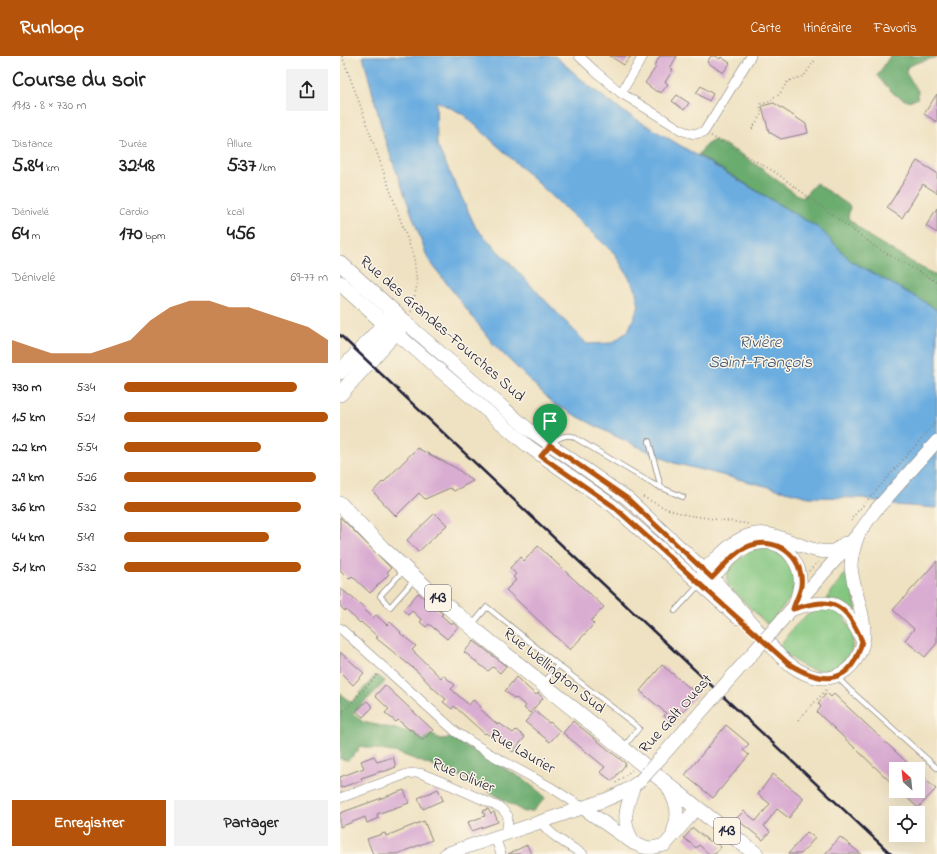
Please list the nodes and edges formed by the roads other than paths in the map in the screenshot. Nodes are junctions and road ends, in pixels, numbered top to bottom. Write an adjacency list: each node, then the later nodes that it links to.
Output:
1 (579, 56): 4 (street)
2 (643, 56): 4 (street)
3 (751, 56): 4 (street)
4 (621, 93)
5 (340, 263): 7 (main road, Rue des Grandes-Fourches Sud)
6 (340, 283): 7 (main road, Rue des Grandes-Fourches Sud)
7 (395, 323): 8 (main road); 9 (main road); 12 (main road, Rue des Grandes-Fourches Sud); 13 (main road, Rue des Grandes-Fourches Sud)
8 (340, 372)
9 (340, 394)
10 (649, 441): 14 (lane)
11 (937, 441): 17 (main road, Rue Galt Ouest)
12 (550, 445): 13 (lane); 14 (lane); 19 (main road, Rue des Grandes-Fourches Sud)
13 (541, 456): 20 (main road, Rue des Grandes-Fourches Sud)
14 (661, 488): 15 (lane)
15 (683, 497)
16 (340, 504): 18 (main road, Rue Wellington Sud / 143)
17 (859, 533): 19 (main road); 21 (main road, Rue Galt Ouest); 25 (main road, Rue des Grandes-Fourches Sud)
18 (410, 574): 18 (lane); 23 (main road, Rue Wellington Sud / 143)
19 (708, 574): 20 (main road); 21 (main road); 26 (main road, Rue des Grandes-Fourches Sud)
20 (700, 584): 22 (lane); 26 (main road, Rue des Grandes-Fourches Sud)
21 (793, 609): 25 (main road); 32 (main road, Rue Galt Ouest, bridge)
22 (675, 611)
23 (470, 626): 27 (lane); 29 (main road, Rue Wellington Sud / 143)
24 (340, 628): 35 (street, Rue Laurier)
25 (862, 641): 28 (main road, Rue des Grandes-Fourches Sud)
26 (769, 645): 28 (main road, Rue des Grandes-Fourches Sud)
27 (558, 665): 29 (lane); 30 (lane)
28 (836, 676): 31 (lane)
29 (542, 684): 30 (main road, Rue Wellington Sud / 143)
30 (623, 749): 33 (main road, Rue Wellington Sud / 143)
31 (937, 768)
32 (637, 782): 35 (main road, Rue Galt Ouest); 40 (main road)
33 (666, 783): 36 (main road, Rue Wellington Sud / 143); 39 (main road)
34 (340, 798): 38 (street, Rue Olivier)
35 (583, 808): 37 (main road, Rue Galt Ouest); 40 (main road, Rue Laurier)
36 (696, 808): 39 (main road, Rue Laurier); 44 (main road, Rue Wellington Sud / 143)
37 (542, 822): 38 (main road, Rue Galt Ouest); 43 (street)
38 (501, 836): 41 (main road, Rue Galt Ouest); 42 (street)
39 (670, 840): 40 (main road, Rue Laurier)
40 (634, 843)
41 (446, 854)
42 (501, 854)
43 (583, 854)
44 (756, 854)

